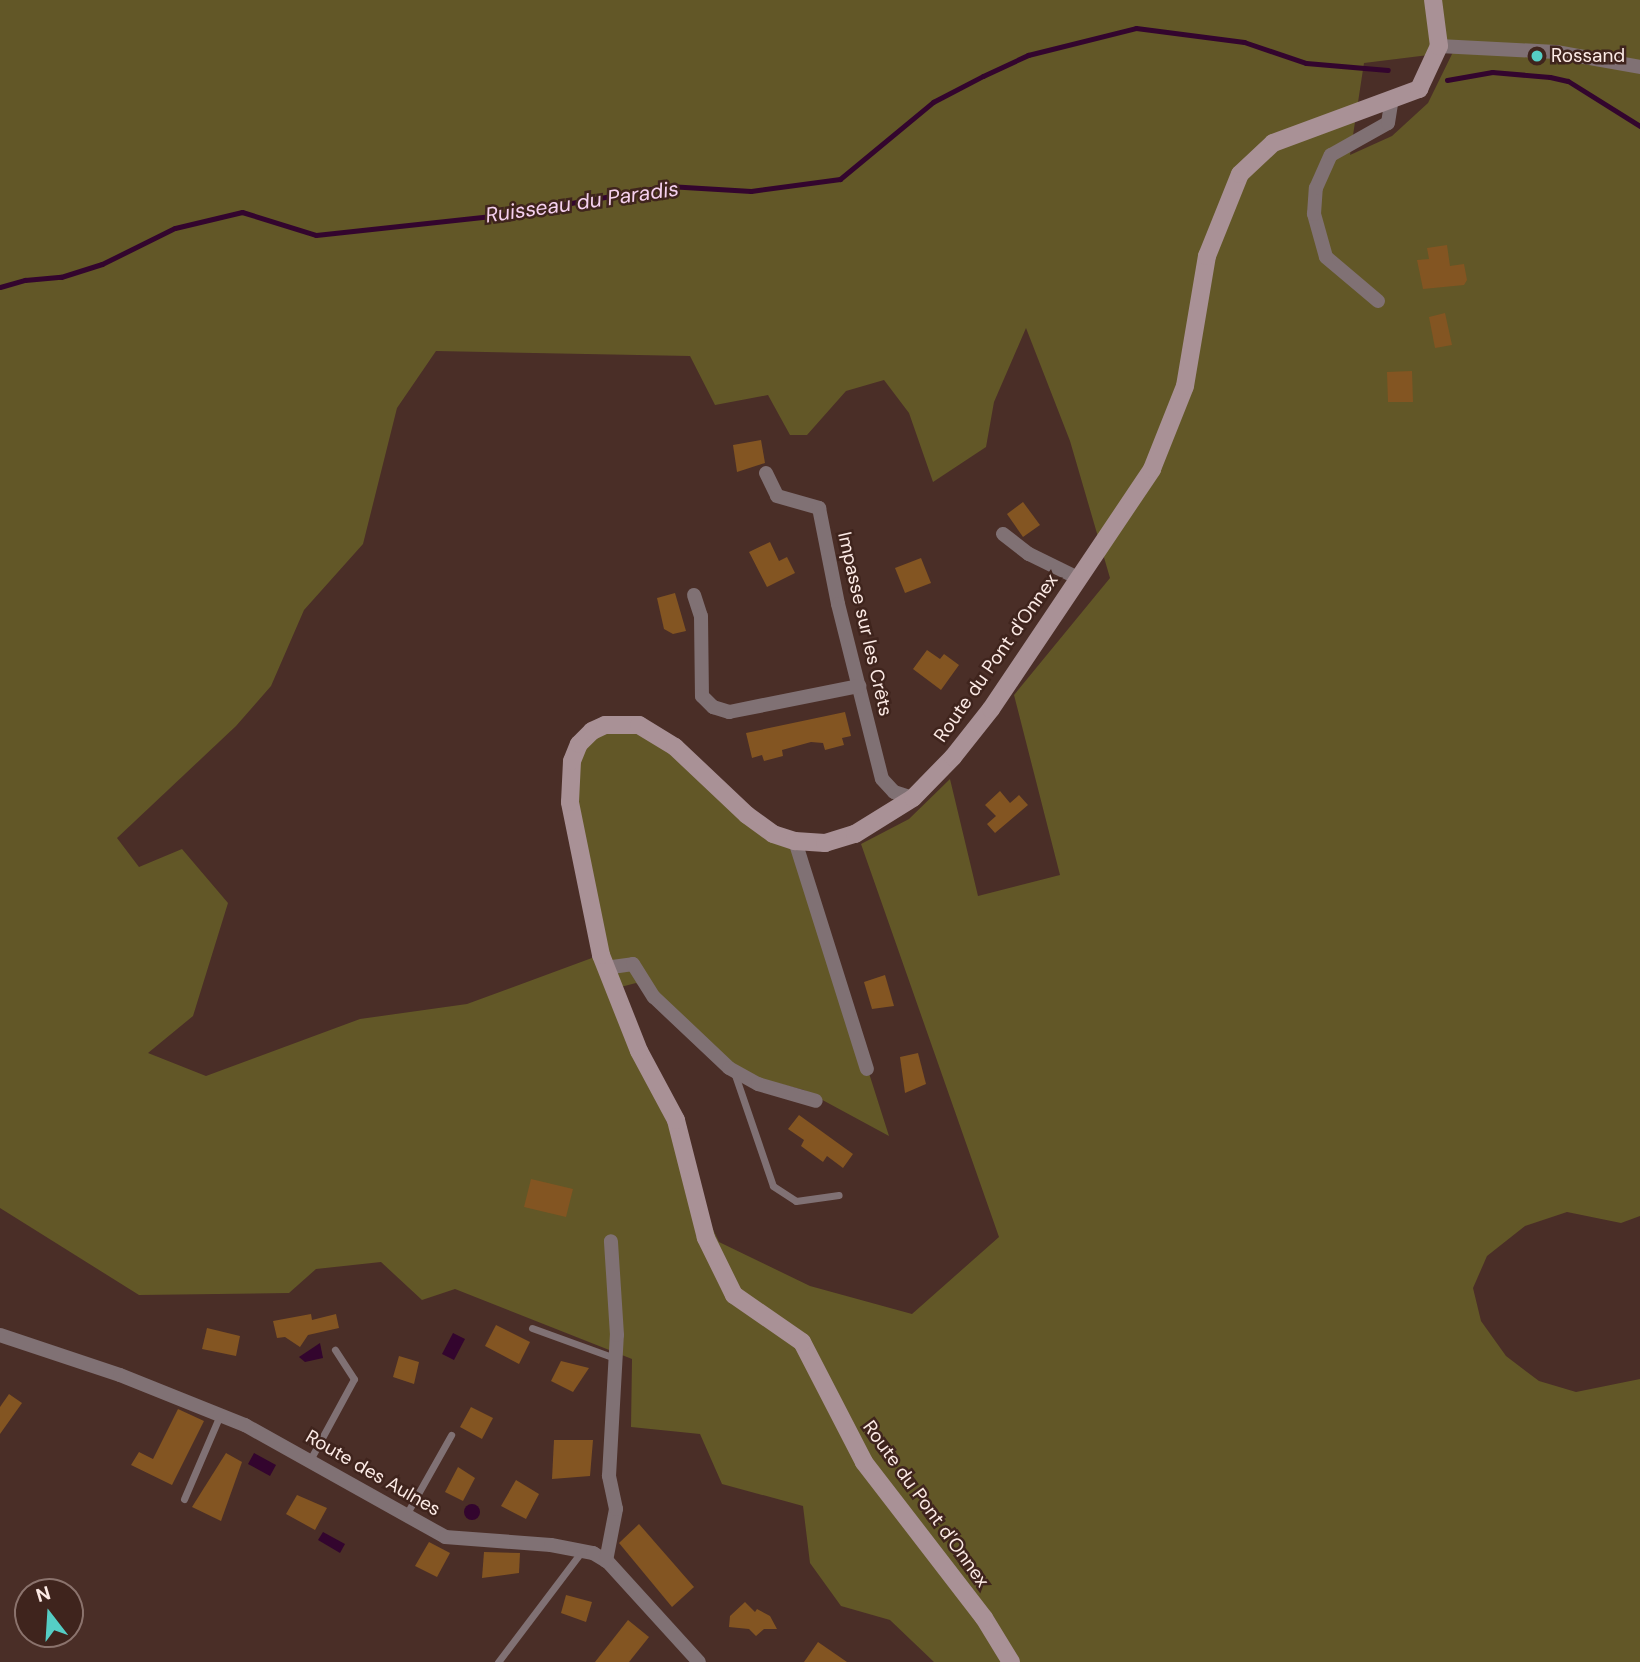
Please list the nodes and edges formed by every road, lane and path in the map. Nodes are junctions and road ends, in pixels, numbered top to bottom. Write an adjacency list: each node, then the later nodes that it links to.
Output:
1 (1433, 0): 2 (street)
2 (1439, 46): 3 (street); 4 (street, Route du Pont d'Onnex)
3 (1640, 67)
4 (1391, 103): 5 (street); 8 (street, Route du Pont d'Onnex)
5 (1378, 301)
6 (766, 473): 10 (street, Impasse sur les Crêts)
7 (1003, 534): 8 (street)
8 (1079, 578): 11 (street, Route du Pont d'Onnex)
9 (694, 595): 10 (street)
10 (859, 686): 11 (street, Impasse sur les Crêts)
11 (913, 798): 12 (street, Route du Pont d'Onnex)
12 (795, 841): 13 (street, Route du Pont d'Onnex); 14 (street)
13 (605, 968): 15 (street); 32 (street, Route du Pont d'Onnex)
14 (867, 1069)
15 (734, 1071): 16 (street); 17 (lane)
16 (816, 1101)
17 (839, 1195)
18 (611, 1241): 22 (street)
19 (532, 1328): 22 (lane)
20 (0, 1335): 23 (street, Route des Aulnes)
21 (335, 1350): 25 (lane)
22 (615, 1358): 29 (street)
23 (221, 1415): 25 (street, Route des Aulnes); 26 (lane)
24 (451, 1435): 27 (lane)
25 (310, 1460): 27 (street, Route des Aulnes)
26 (184, 1499)
27 (407, 1515): 28 (street, Route des Aulnes)
28 (583, 1550): 29 (street, Route des Aulnes); 30 (lane)
29 (606, 1561): 31 (street, Route des Aulnes)
30 (498, 1662)
31 (699, 1662)
32 (1011, 1662)

